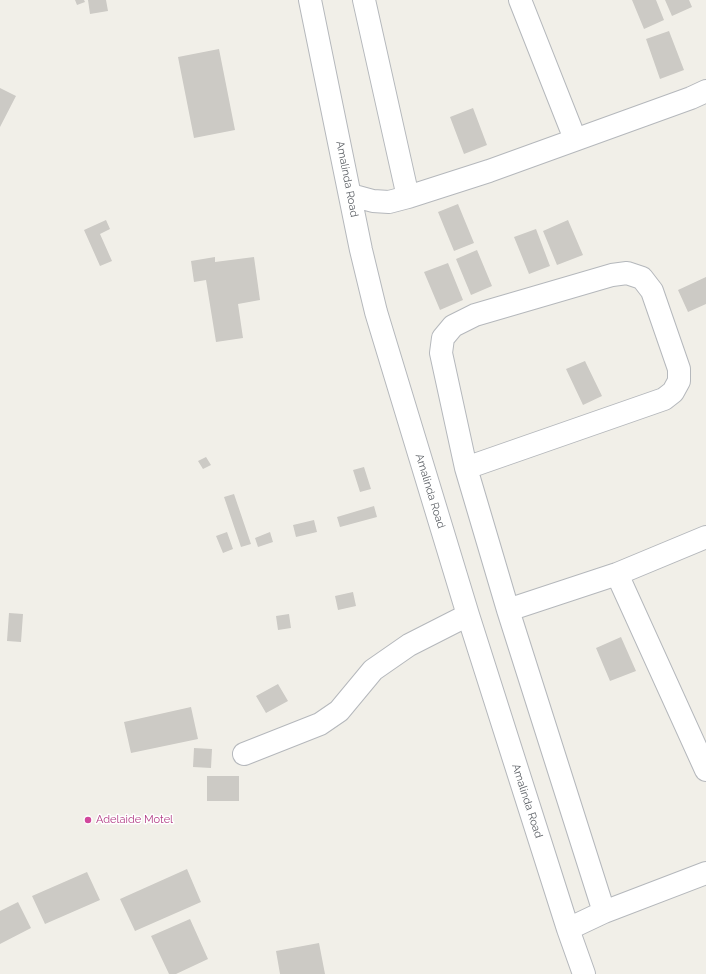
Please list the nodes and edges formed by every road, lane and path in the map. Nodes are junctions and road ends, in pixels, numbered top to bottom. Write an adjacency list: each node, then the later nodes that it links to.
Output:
1 (310, 0): 6 (street, Amalinda Road)
2 (364, 0): 7 (street)
3 (526, 2): 5 (street)
4 (701, 99): 5 (street)
5 (575, 139): 7 (street)
6 (351, 195): 7 (street); 12 (street, Amalinda Road)
7 (408, 197)
8 (466, 468): 8 (street); 11 (street)
9 (706, 537): 10 (street)
10 (617, 574): 11 (street); 14 (street)
11 (508, 610): 16 (street)
12 (468, 615): 13 (street); 17 (street, Amalinda Road)
13 (244, 754)
14 (706, 770)
15 (706, 873): 16 (street)
16 (604, 912): 17 (street)
17 (568, 929): 18 (street, Amalinda Road)
18 (584, 974)

